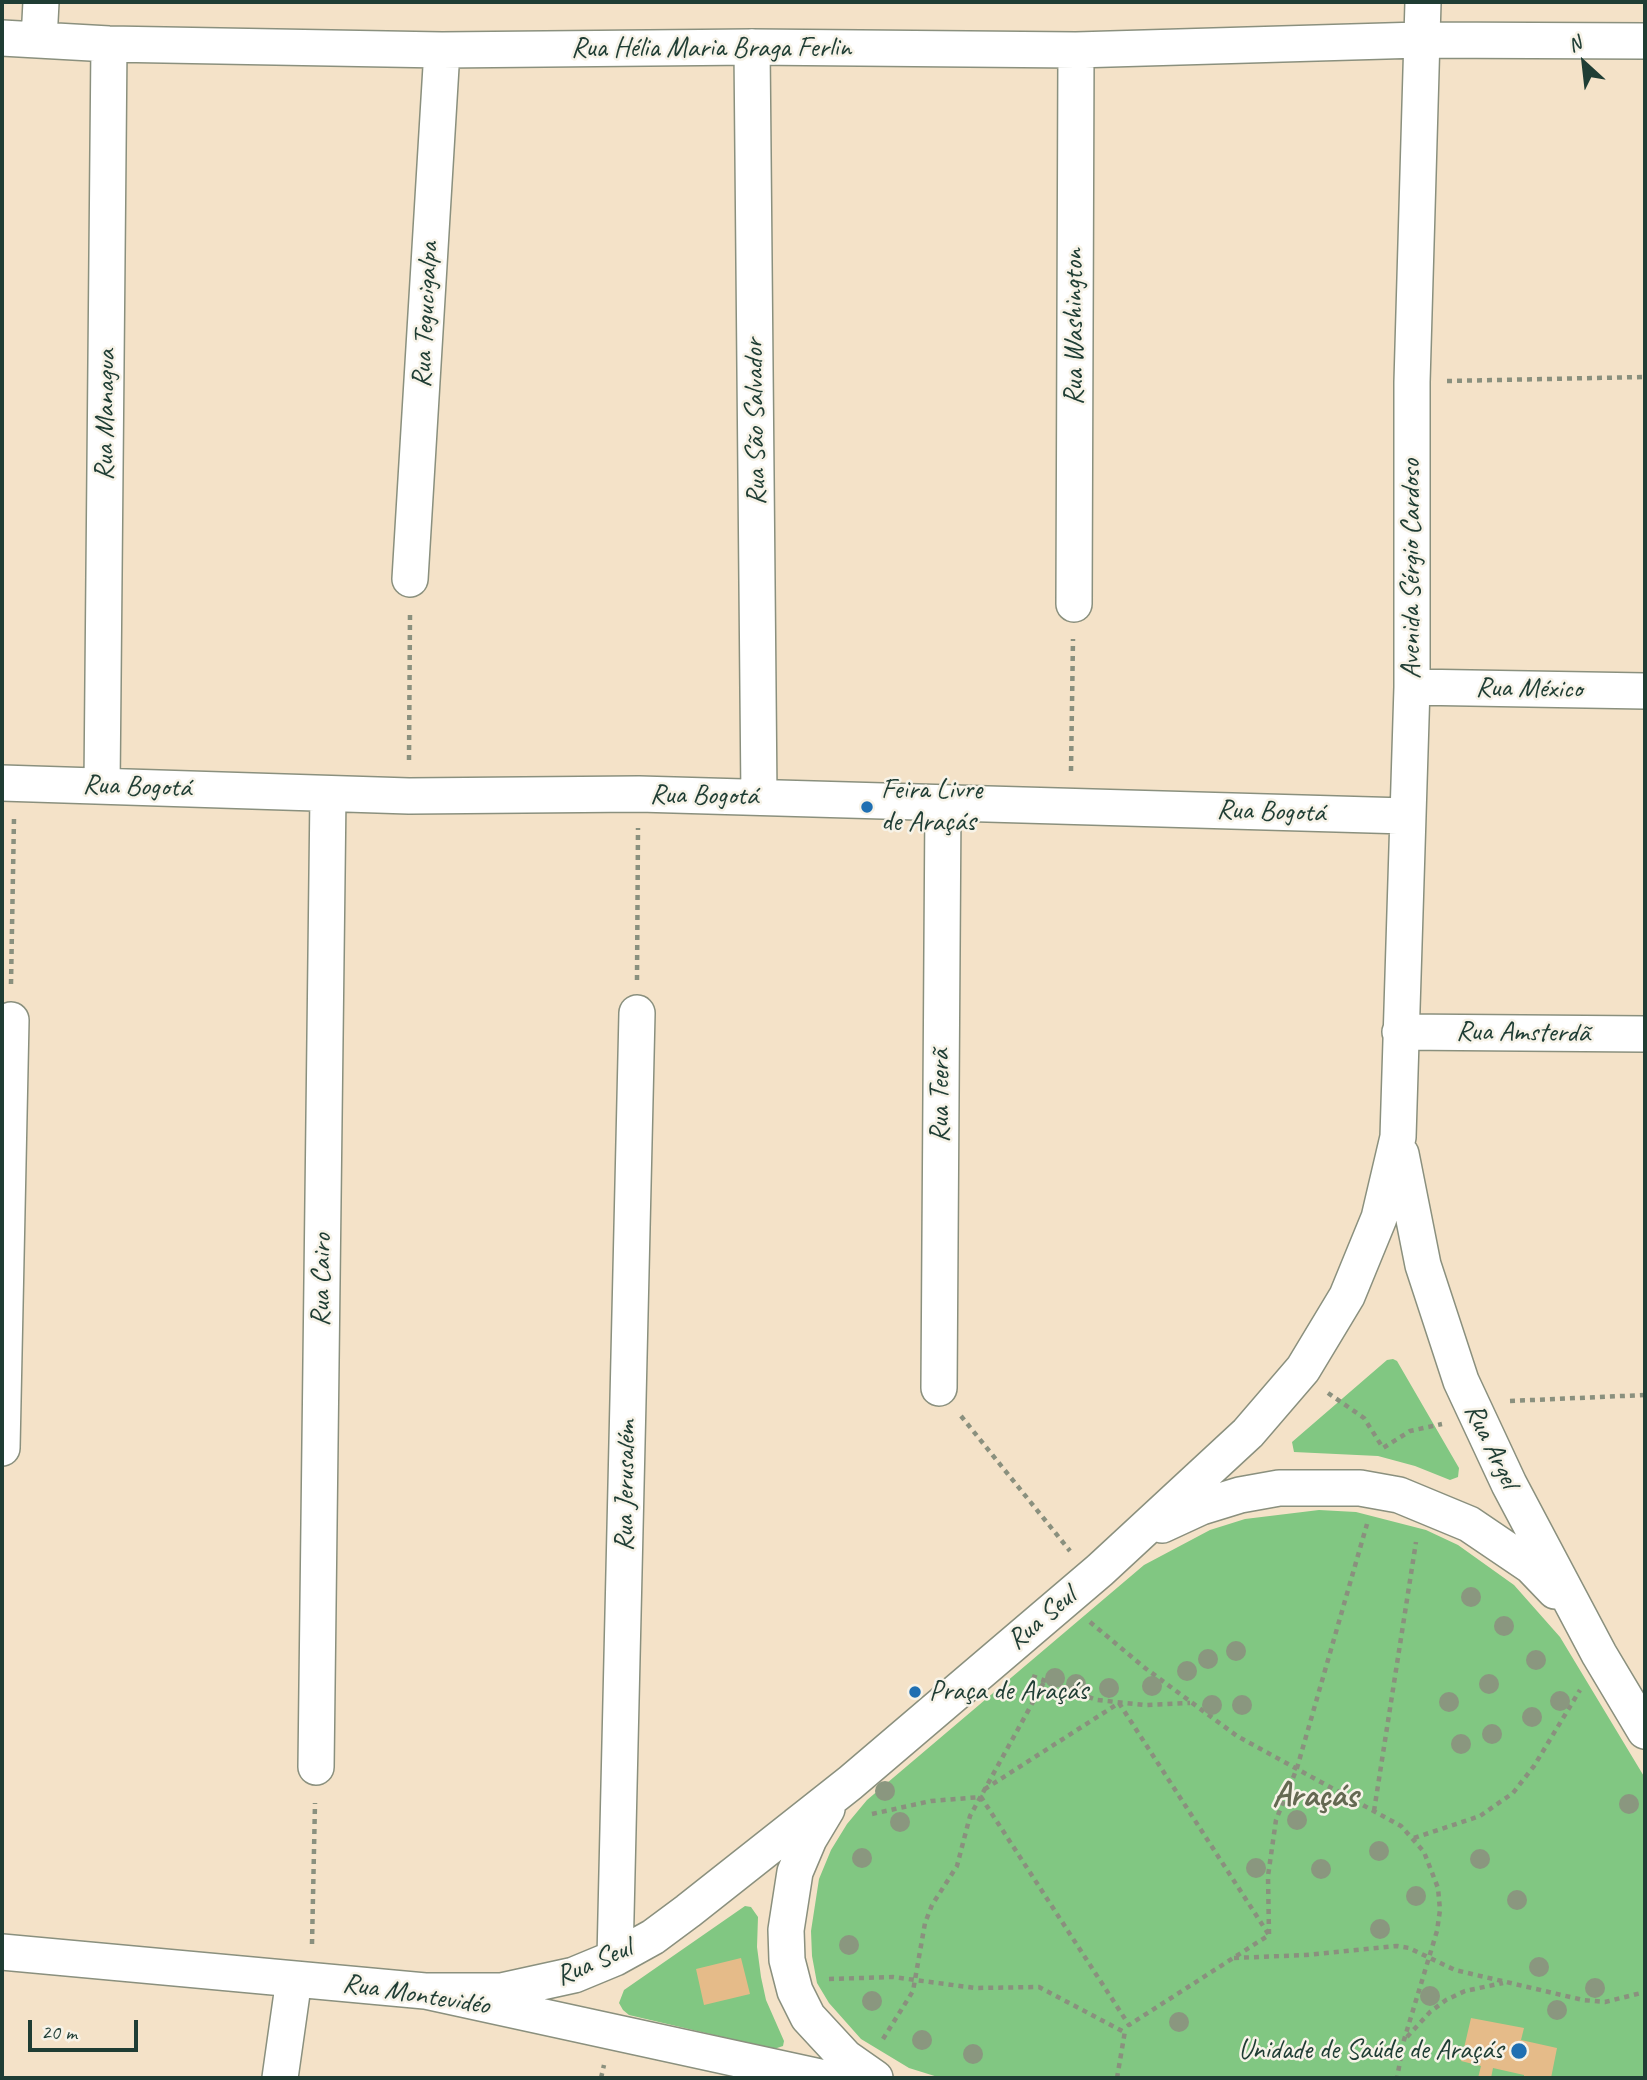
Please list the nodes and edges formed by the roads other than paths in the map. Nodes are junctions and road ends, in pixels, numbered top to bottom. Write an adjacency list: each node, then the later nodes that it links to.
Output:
1 (41, 2): 4 (street)
2 (1423, 2): 5 (street, Avenida Sérgio Cardoso)
3 (2, 38): 4 (street, Rua Hélia Maria Braga Ferlin)
4 (39, 40): 7 (street, Rua Hélia Maria Braga Ferlin)
5 (1420, 40): 6 (street, Rua Hélia Maria Braga Ferlin); 10 (street, Rua Hélia Maria Braga Ferlin); 13 (street, Avenida Sérgio Cardoso)
6 (1645, 41)
7 (109, 44): 9 (street, Rua Hélia Maria Braga Ferlin); 16 (street, Rua Managua)
8 (752, 47): 9 (street, Rua Hélia Maria Braga Ferlin); 10 (street, Rua Hélia Maria Braga Ferlin); 18 (street, Rua São Salvador)
9 (442, 50): 11 (street, Rua Tegucigalpa)
10 (1076, 50): 12 (street, Rua Washington)
11 (410, 579)
12 (1074, 604)
13 (1412, 687): 14 (street, Rua México); 20 (street, Avenida Sérgio Cardoso)
14 (1645, 691)
15 (8, 784): 16 (street, Rua Bogotá)
16 (102, 786): 17 (street, Rua Bogotá)
17 (328, 794): 18 (street, Rua Bogotá); 32 (street, Rua Cairo)
18 (760, 797): 19 (street, Rua Bogotá)
19 (943, 803): 20 (street, Rua Bogotá); 26 (street, Rua Teerã)
20 (1406, 816): 23 (street, Avenida Sérgio Cardoso)
21 (637, 1013): 35 (street, Rua Jerusalém)
22 (11, 1020): 27 (street)
23 (1400, 1032): 24 (street, Rua Amsterdã); 25 (street, Avenida Sérgio Cardoso)
24 (1645, 1034)
25 (1398, 1137): 28 (street, Rua Seul); 29 (street, Rua Argel)
26 (939, 1388)
27 (2, 1448)
28 (1096, 1574): 29 (street); 33 (street, Rua Seul)
29 (1599, 1654): 30 (street, Rua Argel)
30 (1633, 1692): 31 (street, Rua Argel)
31 (1645, 1731)
32 (316, 1767)
33 (850, 1783): 35 (street, Rua Seul); 40 (street)
34 (2, 1952): 36 (street, Rua Montevidéo)
35 (615, 1958): 37 (street, Rua Seul)
36 (302, 1980): 37 (street, Rua Montevidéo); 38 (street)
37 (425, 1992): 39 (street, Rua Montevidéo)
38 (280, 2078)
39 (825, 2078)
40 (875, 2078)

